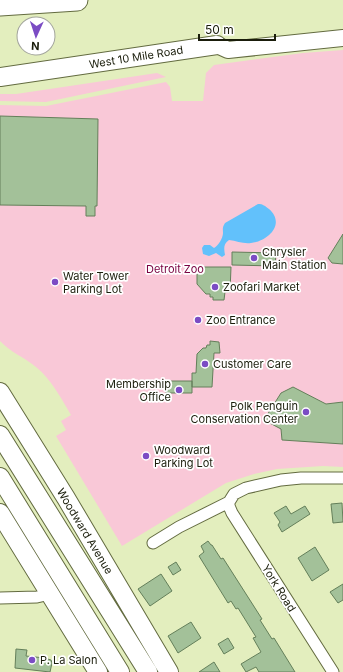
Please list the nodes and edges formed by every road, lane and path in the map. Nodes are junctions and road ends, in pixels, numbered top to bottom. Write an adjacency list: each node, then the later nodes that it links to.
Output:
1 (77, 0): 2 (highway)
2 (0, 5)
3 (343, 38): 4 (main road, West 10 Mile Road)
4 (217, 45): 5 (main road, West 10 Mile Road)
5 (0, 77)
6 (0, 392): 18 (main road, Woodward Avenue)
7 (0, 436): 17 (main road, Woodward Avenue)
8 (0, 477): 16 (main road)
9 (343, 478): 10 (street)
10 (229, 502): 12 (street); 19 (street, York Road)
11 (0, 513): 13 (main road)
12 (153, 543)
13 (50, 594): 14 (street); 15 (main road)
14 (0, 598)
15 (96, 671)
16 (120, 672)
17 (148, 672)
18 (169, 672)
19 (333, 672)

